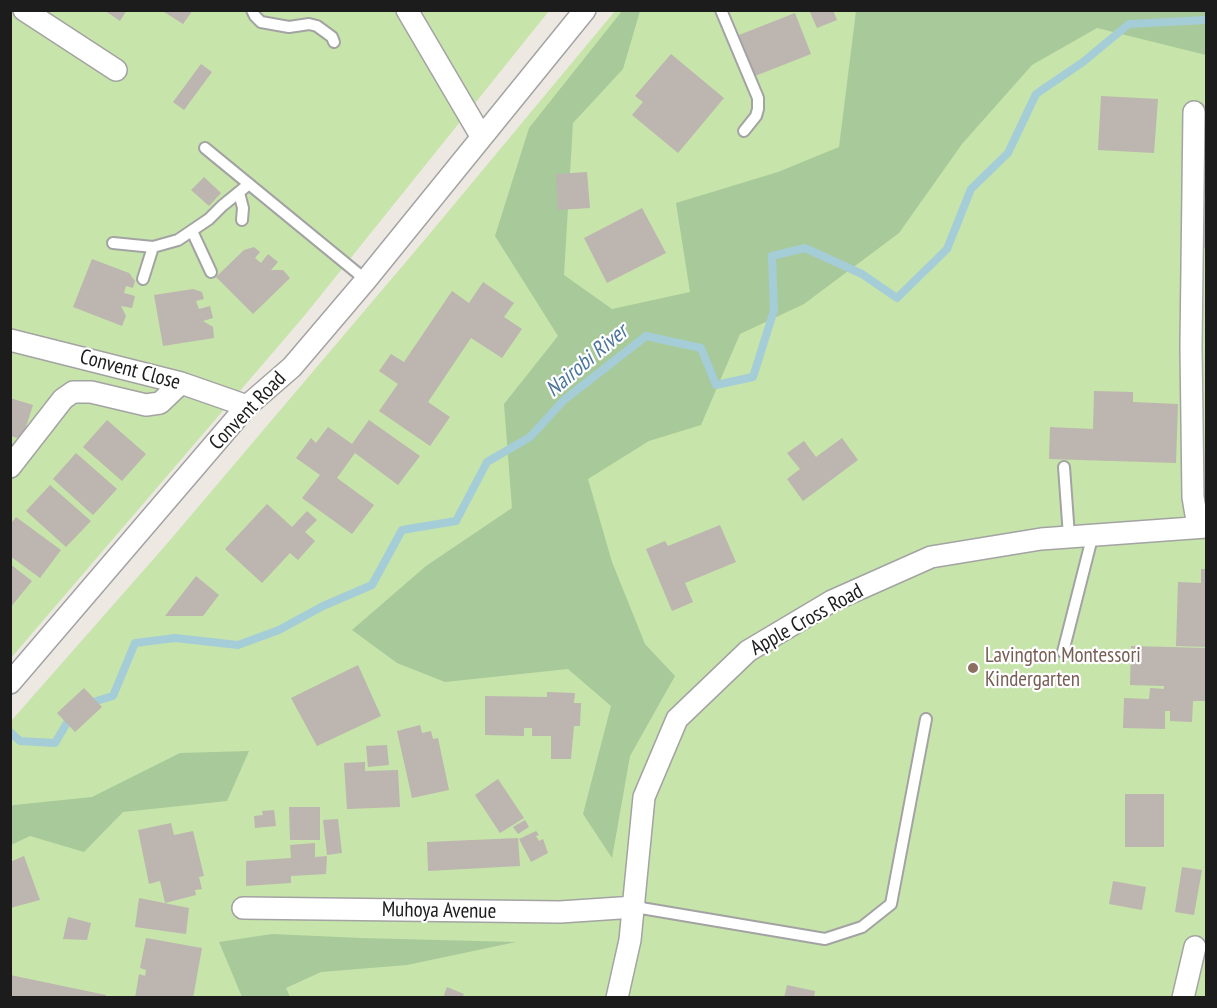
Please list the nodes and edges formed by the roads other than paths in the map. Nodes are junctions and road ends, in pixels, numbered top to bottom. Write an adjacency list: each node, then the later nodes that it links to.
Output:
1 (24, 10): 7 (street)
2 (252, 10): 6 (lane)
3 (407, 10): 10 (street)
4 (585, 10): 10 (street, Convent Road)
5 (721, 10): 9 (lane)
6 (334, 42)
7 (116, 70)
8 (1194, 112): 26 (street)
9 (744, 131)
10 (481, 136): 20 (street, Convent Road)
11 (205, 148): 12 (lane)
12 (249, 184): 13 (lane); 20 (lane)
13 (239, 193): 14 (lane); 15 (lane)
14 (242, 220)
15 (192, 231): 17 (lane); 18 (lane)
16 (113, 243): 17 (lane)
17 (153, 247): 19 (lane)
18 (211, 272)
19 (143, 279)
20 (366, 280): 23 (street, Convent Road)
21 (10, 340): 22 (street, Convent Close)
22 (182, 383): 23 (street, Convent Close); 24 (street)
23 (247, 406): 30 (street, Convent Road)
24 (10, 467)
25 (1064, 467): 28 (lane)
26 (1202, 527): 27 (street, Apple Cross Road)
27 (1093, 534): 28 (street, Apple Cross Road); 29 (lane)
28 (1069, 536): 32 (street, Apple Cross Road)
29 (1063, 652)
30 (10, 683)
31 (926, 719): 32 (lane)
32 (635, 907): 33 (street, Muhoya Avenue); 35 (street, Apple Cross Road)
33 (243, 908)
34 (1195, 947): 36 (street)
35 (617, 998)
36 (1183, 998)

